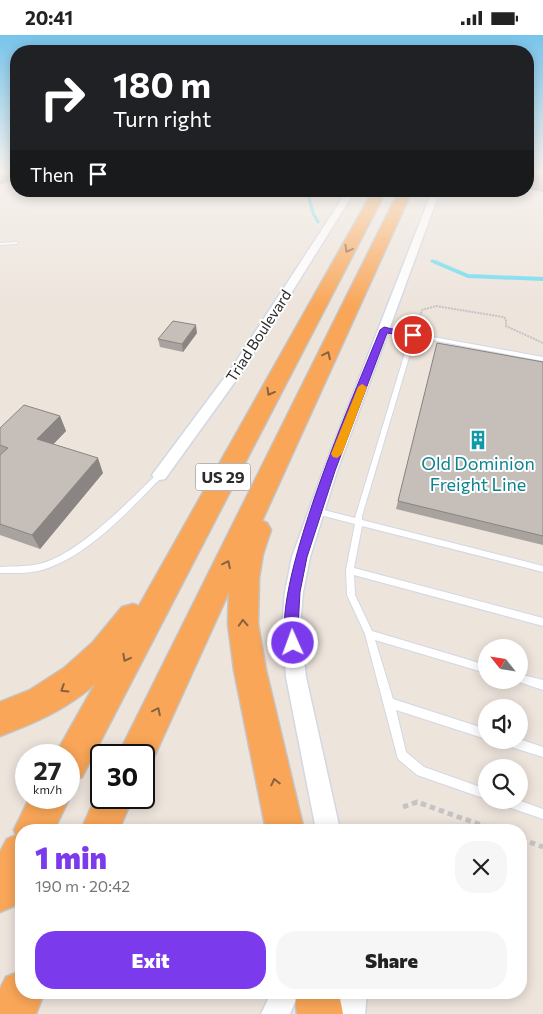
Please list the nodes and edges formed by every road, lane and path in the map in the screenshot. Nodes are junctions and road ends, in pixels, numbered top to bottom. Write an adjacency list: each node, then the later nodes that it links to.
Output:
1 (335, 216): 12 (street, Triad Boulevard)
2 (367, 216): 15 (highway, US 29, one-way to 15)
3 (394, 216): 11 (highway, US 29, one-way to 3)
4 (427, 216): 7 (street)
5 (16, 243): 6 (lane)
6 (0, 244)
7 (384, 330): 8 (lane); 13 (street)
8 (414, 335): 9 (path); 10 (lane); 14 (lane)
9 (543, 343)
10 (543, 359)
11 (303, 406): 28 (highway, US 29, one-way to 11); 39 (highway, one-way to 11)
12 (160, 475): 17 (lane)
13 (316, 511): 14 (lane); 40 (street)
14 (359, 523): 16 (lane); 18 (lane)
15 (186, 546): 25 (highway, one-way to 25); 27 (highway, US 29, one-way to 27)
16 (543, 569)
17 (0, 570)
18 (350, 570): 19 (lane); 20 (lane)
19 (543, 622)
20 (369, 634): 21 (lane); 24 (lane)
21 (478, 667)
22 (528, 681): 23 (lane)
23 (543, 685)
24 (388, 703): 26 (lane); 31 (lane)
25 (0, 719)
26 (478, 731)
27 (80, 744)
28 (141, 744)
29 (528, 747): 30 (lane)
30 (543, 752)
31 (478, 791)
32 (403, 807): 41 (path)
33 (44, 809): 37 (highway)
34 (110, 809): 38 (highway)
35 (528, 809): 36 (lane)
36 (543, 814)
37 (36, 824)
38 (103, 824)
39 (284, 824)
40 (327, 824)
41 (478, 824)
42 (527, 841): 43 (path)
43 (543, 847)
44 (15, 864): 45 (highway)
45 (0, 892)
46 (19, 999): 50 (highway)
47 (282, 999): 51 (street)
48 (318, 999): 52 (highway)
49 (352, 999): 53 (street)
50 (12, 1014)
51 (275, 1014)
52 (320, 1014)
53 (351, 1014)

